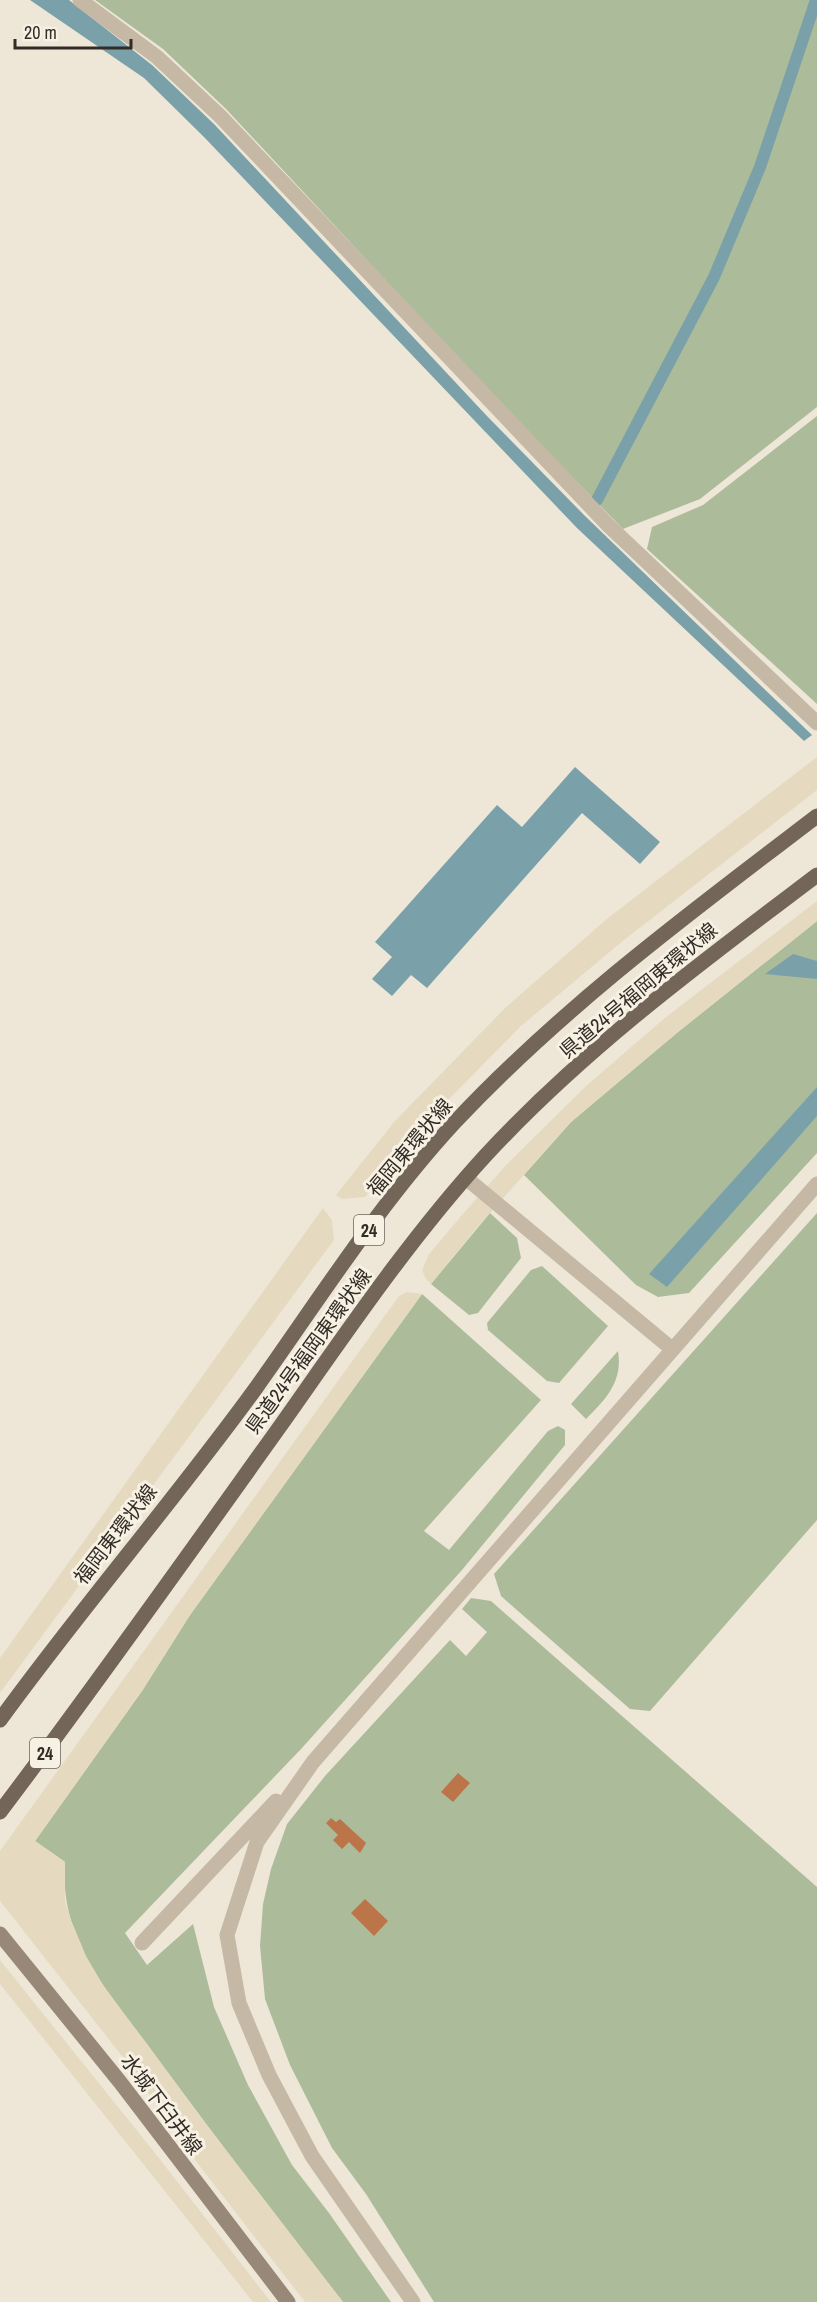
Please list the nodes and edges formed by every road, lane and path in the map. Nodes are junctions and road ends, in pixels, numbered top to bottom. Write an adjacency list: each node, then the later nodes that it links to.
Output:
1 (80, 0): 2 (street)
2 (817, 723)
3 (817, 816): 8 (main road, 福岡東環状線 / 24)
4 (817, 875): 5 (main road, 県道24号福岡東環状線 / 24)
5 (466, 1178): 7 (street); 10 (main road, 県道24号福岡東環状線 / 24)
6 (817, 1184): 7 (street)
7 (672, 1349): 9 (street)
8 (0, 1720)
9 (313, 1762): 12 (street); 14 (street)
10 (0, 1812)
11 (0, 1934): 13 (main road, 水城下臼井線)
12 (142, 1943)
13 (288, 2302)
14 (413, 2302)

